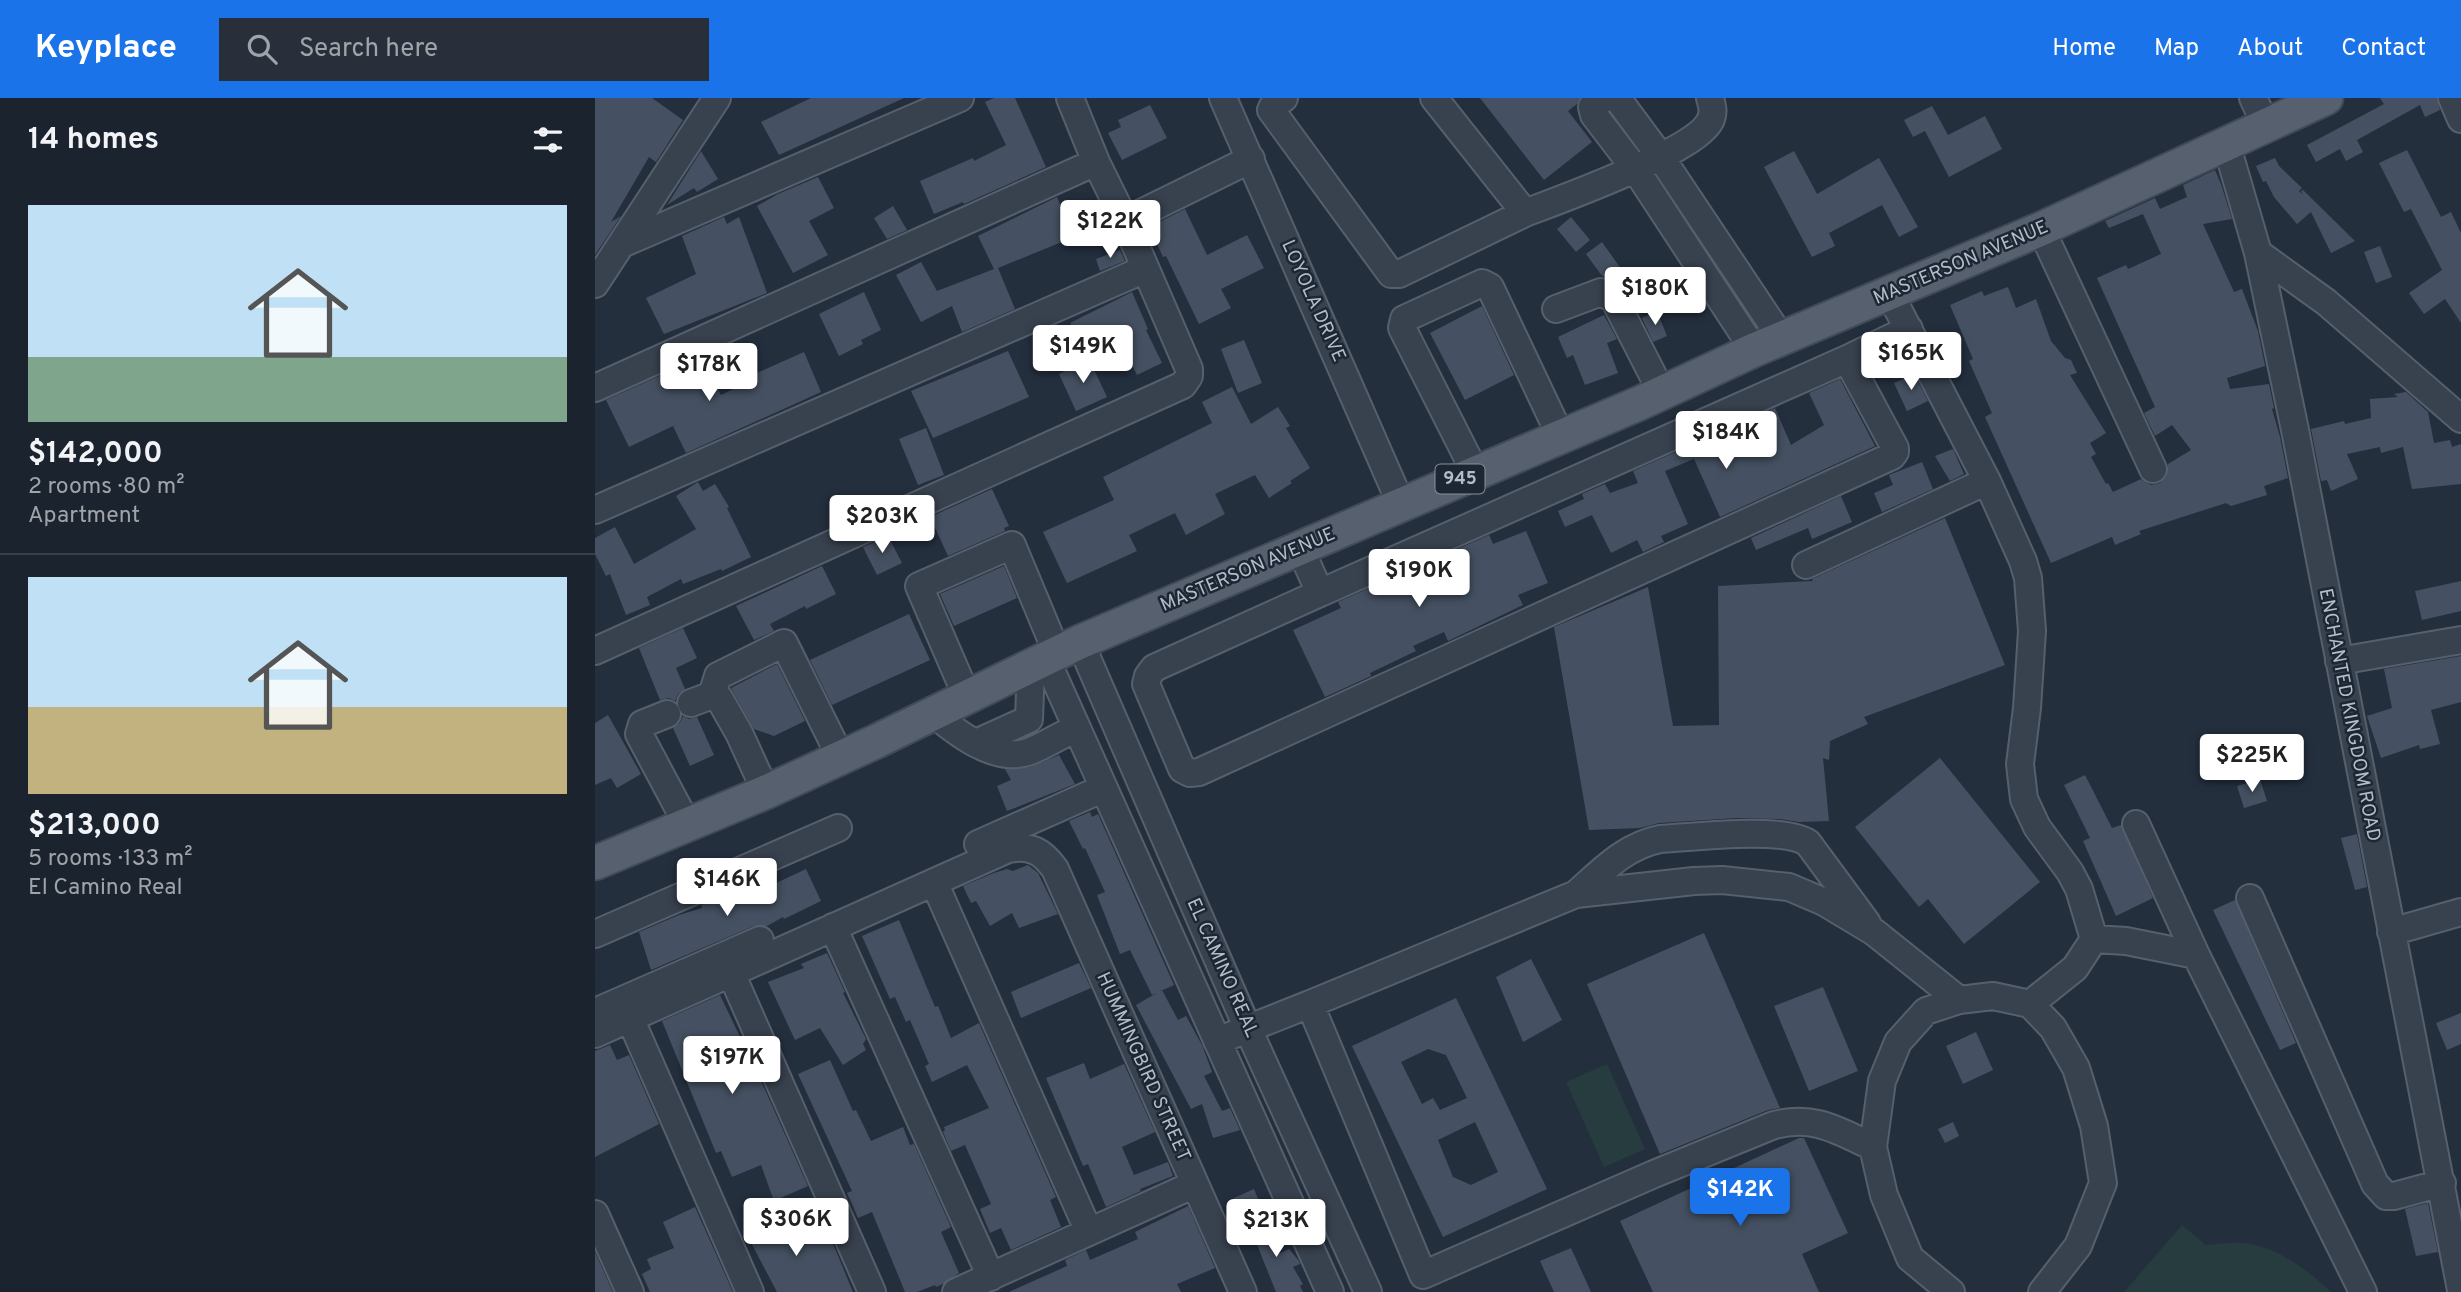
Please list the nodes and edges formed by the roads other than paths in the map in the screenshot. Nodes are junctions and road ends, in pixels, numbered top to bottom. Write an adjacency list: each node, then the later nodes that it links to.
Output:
1 (717, 98): 22 (street)
2 (960, 98): 22 (street)
3 (1070, 98): 17 (street)
4 (1223, 98): 16 (street, LOYOLA DRIVE)
5 (1284, 98): 19 (street)
6 (1434, 98): 19 (street)
7 (1604, 98): 18 (street)
8 (1616, 98): 15 (street)
9 (1710, 98): 15 (street)
10 (2452, 98): 13 (street)
11 (2308, 102): 12 (main road, MASTERSON AVENUE / 945)
12 (2260, 112): 14 (main road, MASTERSON AVENUE / 945)
13 (2461, 119)
14 (2226, 143): 21 (main road, MASTERSON AVENUE / 945); 23 (street, ENCHANTED KINGDOM ROAD)
15 (1660, 156): 18 (street); 29 (street)
16 (1251, 159): 20 (street); 39 (street, LOYOLA DRIVE)
17 (1096, 162): 20 (street); 31 (street)
18 (1636, 170): 19 (street); 29 (street)
19 (1525, 213)
20 (1125, 221): 24 (street)
21 (2041, 229): 26 (main road, MASTERSON AVENUE / 945); 36 (street)
22 (624, 243): 25 (street)
23 (2258, 253): 33 (street); 47 (street, ENCHANTED KINGDOM ROAD)
24 (1145, 270): 40 (street); 45 (street)
25 (595, 284)
26 (1890, 294): 28 (street); 29 (main road, MASTERSON AVENUE / 945)
27 (1556, 309): 32 (street)
28 (1909, 329): 30 (street); 38 (street)
29 (1768, 345): 32 (main road, MASTERSON AVENUE / 945)
30 (1847, 359): 35 (street); 43 (street)
31 (595, 388)
32 (1651, 398): 34 (main road, MASTERSON AVENUE / 945); 35 (street)
33 (2461, 419)
34 (1561, 436): 37 (main road, MASTERSON AVENUE / 945); 37 (street)
35 (1656, 444): 43 (street)
36 (2153, 470)
37 (1475, 472): 39 (main road, MASTERSON AVENUE / 945)
38 (1987, 481): 42 (street); 70 (street)
39 (1401, 504): 41 (main road, MASTERSON AVENUE / 945)
40 (595, 510)
41 (1300, 548): 43 (street); 46 (main road, MASTERSON AVENUE / 945)
42 (1806, 565)
43 (1320, 593)
44 (2461, 640): 47 (street)
45 (595, 650)
46 (1053, 655): 48 (main road, MASTERSON AVENUE / 945); 48 (street); 51 (street); 52 (street, EL CAMINO REAL); 78 (street, EL CAMINO REAL)
47 (2339, 661): 68 (street, ENCHANTED KINGDOM ROAD)
48 (967, 697): 50 (main road, MASTERSON AVENUE / 945)
49 (690, 704): 55 (street); 57 (street); 59 (street)
50 (934, 713): 53 (street); 55 (main road, MASTERSON AVENUE / 945)
51 (1029, 719): 53 (street); 54 (street)
52 (1077, 728): 54 (street); 56 (street, EL CAMINO REAL)
53 (976, 743): 54 (street)
54 (1042, 745)
55 (841, 758): 57 (main road, MASTERSON AVENUE / 945)
56 (1104, 788): 76 (street); 80 (street, EL CAMINO REAL)
57 (766, 792): 59 (main road, MASTERSON AVENUE / 945)
58 (2136, 824): 71 (street)
59 (688, 826): 61 (main road, MASTERSON AVENUE / 945)
60 (838, 828): 69 (street)
61 (595, 863)
62 (934, 882): 66 (street); 82 (street, HUMMINGBIRD STREET); 85 (street)
63 (1576, 894): 67 (street); 67 (street); 74 (street)
64 (2251, 898): 83 (street)
65 (2461, 912): 68 (street)
66 (833, 928): 72 (street); 87 (street)
67 (1874, 932): 73 (street)
68 (2391, 932): 83 (street, ENCHANTED KINGDOM ROAD)
69 (595, 934)
70 (2094, 939): 71 (street); 75 (street)
71 (2196, 955): 99 (street)
72 (731, 973): 77 (street); 93 (street)
73 (1959, 1000): 75 (street); 81 (street)
74 (1310, 1004): 78 (street); 88 (street)
75 (2031, 1004): 98 (street)
76 (595, 1013)
77 (630, 1018): 79 (street); 92 (street)
78 (1248, 1029): 80 (street); 96 (street, EL CAMINO REAL)
79 (595, 1034)
80 (1217, 1041): 95 (street, EL CAMINO REAL)
81 (1873, 1147): 88 (street); 97 (street)
82 (1195, 1184): 85 (street); 89 (street, HUMMINGBIRD STREET)
83 (2442, 1184): 86 (street, ENCHANTED KINGDOM ROAD)
84 (595, 1214): 91 (street)
85 (1089, 1232): 87 (street)
86 (2456, 1236): 90 (street, ENCHANTED KINGDOM ROAD)
87 (991, 1278): 94 (street)
88 (1427, 1284)
89 (1238, 1290)
90 (2461, 1290)
91 (630, 1292)
92 (750, 1292)
93 (872, 1292)
94 (956, 1292)
95 (1330, 1292)
96 (1368, 1292)
97 (1951, 1292)
98 (2042, 1292)
99 (2363, 1292)

